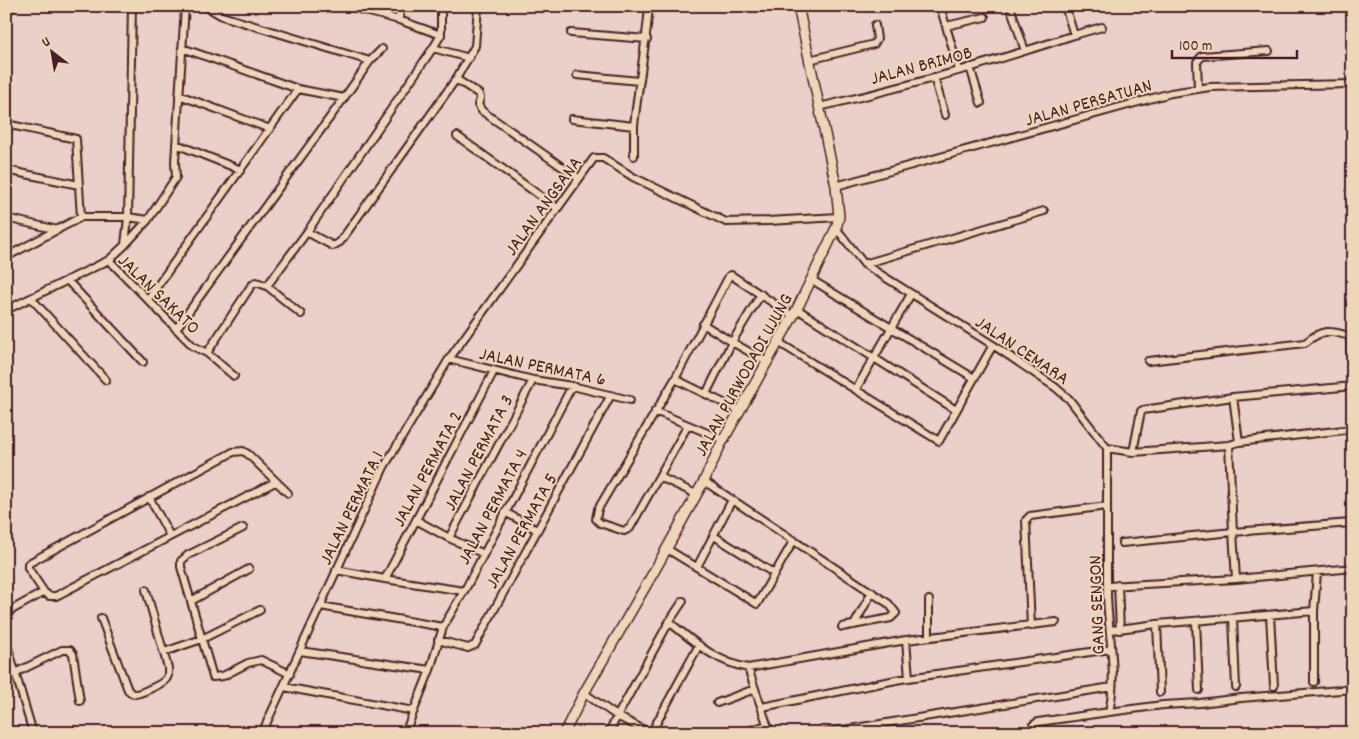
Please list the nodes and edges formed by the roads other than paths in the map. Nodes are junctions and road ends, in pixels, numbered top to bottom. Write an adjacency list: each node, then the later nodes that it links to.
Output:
1 (132, 6): 59 (street)
2 (185, 6): 22 (street)
3 (205, 6): 29 (street)
4 (347, 6): 14 (street)
5 (400, 6): 14 (street)
6 (442, 6): 19 (street)
7 (478, 6): 27 (street)
8 (649, 6): 21 (street)
9 (798, 6): 28 (street, JALAN PURWODADI UJUNG)
10 (940, 6): 16 (street)
11 (1010, 6): 25 (street)
12 (1066, 6): 20 (street)
13 (985, 16): 16 (street)
14 (400, 20): 19 (street)
15 (875, 25): 28 (street)
16 (946, 26): 31 (street)
17 (1102, 27): 20 (street, JALAN BRIMOB)
18 (571, 33): 21 (street)
19 (441, 35): 23 (street)
20 (1074, 35): 25 (street, JALAN BRIMOB)
21 (647, 39): 35 (street)
22 (182, 48): 37 (street); 39 (street)
23 (433, 48): 27 (street); 65 (street)
24 (382, 49): 29 (street)
25 (1028, 51): 30 (street, JALAN BRIMOB)
26 (1269, 52): 38 (street)
27 (469, 58): 34 (street)
28 (809, 60): 42 (street, JALAN PURWODADI UJUNG)
29 (370, 61): 40 (street)
30 (970, 67): 31 (street, JALAN BRIMOB); 41 (street)
31 (959, 70): 33 (street, JALAN BRIMOB)
32 (577, 75): 35 (street)
33 (934, 77): 42 (street, JALAN BRIMOB); 43 (street)
34 (456, 79): 53 (street); 65 (street)
35 (639, 82): 46 (street)
36 (1353, 84): 38 (street, JALAN PERSATUAN)
37 (298, 89): 40 (street); 47 (street)
38 (1198, 89): 55 (street, JALAN PERSATUAN)
39 (179, 95): 47 (street); 49 (street)
40 (344, 98): 81 (street)
41 (981, 103)
42 (819, 107): 55 (street, JALAN PURWODADI UJUNG)
43 (945, 115)
44 (572, 119): 46 (street)
45 (6, 124): 54 (street)
46 (634, 126): 50 (street)
47 (270, 129): 52 (street)
48 (457, 136): 56 (street)
49 (176, 144): 52 (street); 62 (street)
50 (634, 156)
51 (6, 170): 54 (street)
52 (240, 170): 76 (street)
53 (578, 178): 56 (street, JALAN ANGSANA); 61 (street, JALAN ANGSANA)
54 (79, 185): 58 (street)
55 (836, 186): 61 (street, JALAN PURWODADI UJUNG)
56 (557, 208): 88 (street, JALAN ANGSANA)
57 (1044, 211): 69 (street)
58 (81, 217): 59 (street); 64 (street)
59 (128, 217): 62 (street); 66 (street)
60 (6, 218): 64 (street)
61 (839, 218): 63 (street, JALAN PURWODADI UJUNG)
62 (148, 220): 66 (street)
63 (836, 228): 69 (street, JALAN CEMARA); 71 (street, JALAN PURWODADI UJUNG)
64 (58, 230): 67 (street)
65 (307, 232): 72 (street)
66 (125, 245): 68 (street)
67 (6, 257)
68 (109, 260): 70 (street, JALAN SAKATO); 76 (street, JALAN SAKATO)
69 (864, 264): 74 (street, JALAN CEMARA)
70 (67, 280): 75 (street, JALAN SAKATO); 91 (street)
71 (812, 280): 78 (street, JALAN PURWODADI UJUNG); 82 (street)
72 (268, 286): 79 (street); 86 (street)
73 (761, 294): 78 (street); 80 (street); 83 (street)
74 (911, 294): 82 (street); 85 (street, JALAN CEMARA)
75 (31, 298): 77 (street, JALAN SAKATO); 97 (street)
76 (148, 300): 81 (street, JALAN SAKATO)
77 (6, 310)
78 (795, 313): 84 (street, JALAN PURWODADI UJUNG); 89 (street)
79 (301, 314)
80 (703, 324): 83 (street); 96 (street)
81 (176, 328): 86 (street, JALAN SAKATO)
82 (892, 328): 89 (street); 95 (street)
83 (732, 342): 92 (street); 102 (street)
84 (778, 342): 92 (street, JALAN PURWODADI UJUNG); 101 (street)
85 (993, 345): 95 (street); 114 (street, JALAN CEMARA)
86 (207, 353): 94 (street, JALAN SAKATO)
87 (1353, 353): 90 (street)
88 (449, 359): 93 (street, JALAN PERMATA 6); 140 (street, JALAN PERMATA 1)
89 (874, 359): 101 (street); 106 (street)
90 (1148, 361)
91 (143, 362)
92 (767, 362): 108 (street, JALAN PURWODADI UJUNG)
93 (494, 371): 98 (street, JALAN PERMATA 6); 125 (street, JALAN PERMATA 2)
94 (234, 376)
95 (974, 378): 106 (street)
96 (675, 379): 102 (street); 107 (street)
97 (106, 380)
98 (533, 380): 99 (street, JALAN PERMATA 6); 132 (street, JALAN PERMATA 3)
99 (572, 386): 103 (street, JALAN PERMATA 6); 124 (street, JALAN PERMATA 4)
100 (1353, 386): 104 (street)
101 (856, 389): 106 (street)
102 (706, 394): 108 (street)
103 (611, 395): 105 (street, JALAN PERMATA 6); 128 (street, JALAN PERMATA 5)
104 (1233, 397): 112 (street); 115 (street)
105 (630, 400)
106 (956, 410)
107 (656, 411): 109 (street); 116 (street)
108 (740, 411): 111 (street, JALAN PURWODADI UJUNG)
109 (688, 425): 111 (street); 116 (street)
110 (1353, 429): 112 (street)
111 (724, 440): 117 (street, JALAN PURWODADI UJUNG)
112 (1239, 442): 113 (street)
113 (1229, 445): 115 (street); 129 (street)
114 (1108, 448): 115 (street); 123 (street, GANG SENGON)
115 (1133, 452)
116 (660, 477): 120 (street)
117 (704, 481): 120 (street, JALAN PURWODADI UJUNG); 122 (street)
118 (275, 482): 119 (street); 121 (street); 130 (street)
119 (288, 493)
120 (696, 494): 135 (street, JALAN PURWODADI UJUNG)
121 (149, 498): 130 (street); 149 (street)
122 (732, 500): 131 (street); 133 (street)
123 (1107, 506): 146 (street, GANG SENGON); 166 (street)
124 (505, 512): 128 (street); 136 (street, JALAN PERMATA 4)
125 (416, 520): 132 (street); 144 (street, JALAN PERMATA 2)
126 (1351, 523): 129 (street)
127 (243, 528): 152 (street)
128 (537, 530): 173 (street, JALAN PERMATA 5)
129 (1233, 532): 134 (street); 143 (street)
130 (170, 536): 149 (street)
131 (714, 536): 137 (street); 142 (street)
132 (449, 538): 136 (street)
133 (794, 540): 142 (street); 150 (street)
134 (1122, 543)
135 (667, 548): 137 (street); 194 (street, JALAN PURWODADI UJUNG)
136 (484, 554): 148 (street, JALAN PERMATA 4)
137 (697, 567): 142 (street)
138 (1353, 568): 141 (street)
139 (249, 569): 152 (street)
140 (336, 570): 144 (street); 154 (street, JALAN PERMATA 1)
141 (1317, 572): 143 (street); 156 (street)
142 (775, 574)
143 (1236, 578): 145 (street)
144 (385, 579): 148 (street)
145 (1118, 585): 146 (street); 170 (street)
146 (1108, 586): 169 (street, GANG SENGON)
147 (146, 590): 179 (street)
148 (464, 591): 167 (street, JALAN PERMATA 4)
149 (44, 592): 157 (street)
150 (872, 592): 165 (street); 165 (street)
151 (929, 600): 171 (street)
152 (191, 601): 172 (street)
153 (683, 601): 162 (street)
154 (320, 606): 167 (street); 178 (street, JALAN PERMATA 1)
155 (260, 610): 172 (street)
156 (1314, 611): 158 (street); 185 (street)
157 (6, 613)
158 (1270, 615): 160 (street); 186 (street)
159 (101, 618): 179 (street)
160 (1232, 618): 161 (street); 189 (street)
161 (1196, 621): 164 (street); 192 (street)
162 (669, 622): 176 (street); 200 (street)
163 (1056, 622): 166 (street)
164 (1157, 624): 170 (street); 193 (street)
165 (854, 625): 168 (street)
166 (1031, 626): 171 (street)
167 (443, 627): 173 (street, JALAN PERMATA 4)
168 (842, 627)
169 (1111, 630): 170 (street); 177 (street, GANG SENGON)
170 (1120, 630)
171 (929, 637): 174 (street)
172 (202, 639): 179 (street); 183 (street)
173 (438, 640): 181 (street, JALAN PERMATA 4)
174 (906, 640): 180 (street); 184 (street)
175 (6, 641): 182 (street)
176 (699, 645): 180 (street); 207 (street)
177 (1111, 649): 184 (street); 188 (street, GANG SENGON)
178 (300, 651): 181 (street); 183 (street, JALAN PERMATA 1)
179 (164, 652)
180 (748, 668): 191 (street)
181 (430, 670): 198 (street, JALAN PERMATA 4)
182 (15, 673): 195 (street); 202 (street)
183 (290, 674): 187 (street, JALAN PERMATA 1)
184 (909, 678): 197 (street)
185 (1314, 682)
186 (1274, 686)
187 (284, 687): 198 (street); 203 (street, JALAN PERMATA 1)
188 (1112, 687): 199 (street, GANG SENGON); 210 (street)
189 (1236, 687)
190 (1353, 688): 199 (street)
191 (756, 689): 196 (street); 197 (street)
192 (1199, 690)
193 (1160, 692)
194 (584, 693): 200 (street); 205 (street, JALAN PURWODADI UJUNG)
195 (80, 701)
196 (717, 703)
197 (762, 706): 201 (street)
198 (414, 711): 204 (street, JALAN PERMATA 4)
199 (1109, 712): 211 (street)
200 (617, 716): 206 (street); 207 (street)
201 (767, 725): 208 (street); 209 (street)
202 (34, 733)
203 (262, 733)
204 (405, 733)
205 (564, 733)
206 (608, 733)
207 (650, 733)
208 (742, 733)
209 (770, 733)
210 (824, 733)
211 (1034, 733)

